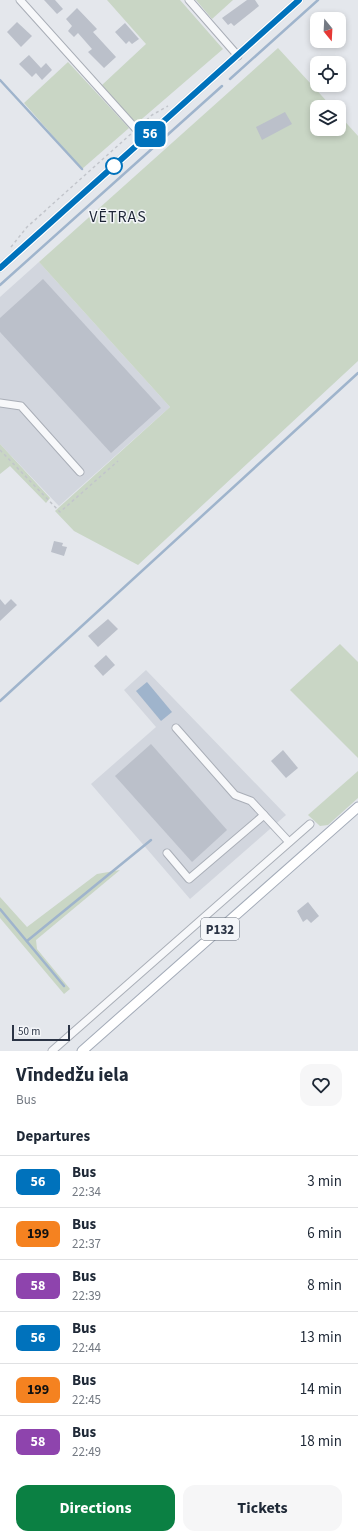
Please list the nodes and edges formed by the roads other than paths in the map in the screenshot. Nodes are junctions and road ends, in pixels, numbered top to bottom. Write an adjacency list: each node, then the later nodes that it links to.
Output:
1 (20, 0): 5 (street)
2 (189, 0): 4 (street)
3 (299, 0): 4 (street)
4 (238, 56): 5 (street)
5 (145, 139): 6 (street)
6 (0, 268)
7 (0, 403): 8 (street)
8 (80, 472)
9 (176, 728): 11 (street)
10 (358, 807): 16 (main road, P132)
11 (264, 815): 13 (street); 14 (street)
12 (310, 824): 13 (street)
13 (289, 842): 15 (street)
14 (167, 853)
15 (52, 1051)
16 (82, 1051)

